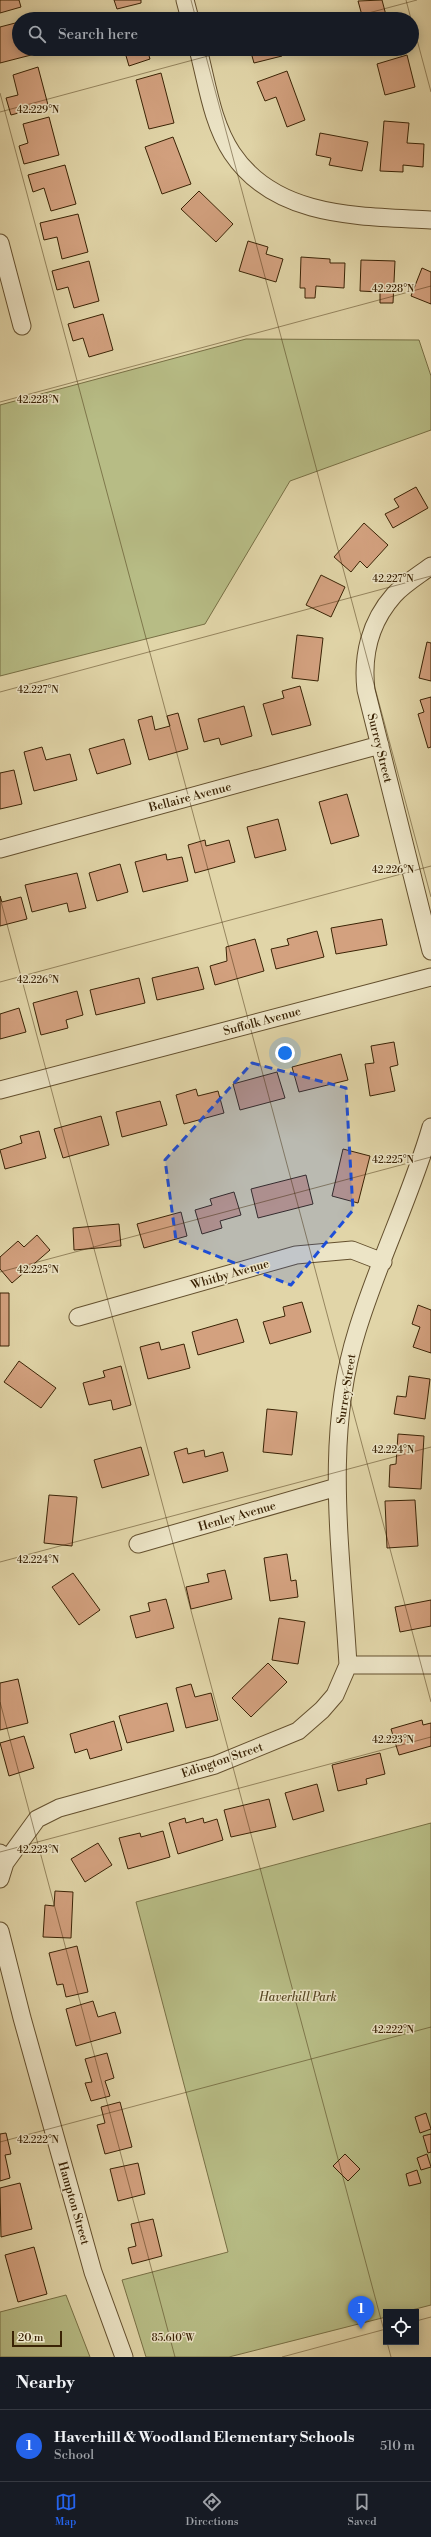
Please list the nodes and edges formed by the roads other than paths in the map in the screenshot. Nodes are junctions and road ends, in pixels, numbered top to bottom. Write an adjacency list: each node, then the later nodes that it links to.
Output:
1 (185, 0): 2 (street)
2 (188, 12)
3 (200, 56): 4 (street)
4 (431, 220)
5 (0, 243): 6 (street)
6 (22, 326)
7 (431, 566): 8 (street, Surrey Street)
8 (380, 745): 9 (street, Bellaire Avenue); 10 (street, Surrey Street)
9 (0, 849)
10 (431, 951)
11 (431, 977): 12 (street, Suffolk Avenue)
12 (0, 1090)
13 (431, 1126): 14 (street, Surrey Street)
14 (382, 1262): 15 (street, Whitby Avenue); 16 (street, Surrey Street)
15 (78, 1317)
16 (336, 1487): 17 (street, Henley Avenue); 18 (street, Surrey Street)
17 (138, 1544)
18 (348, 1665): 19 (street); 20 (street, Edington Street)
19 (431, 1665)
20 (2, 1858): 21 (street)
21 (0, 1879)
22 (0, 1931): 23 (street, Hampton Street)
23 (124, 2357)

